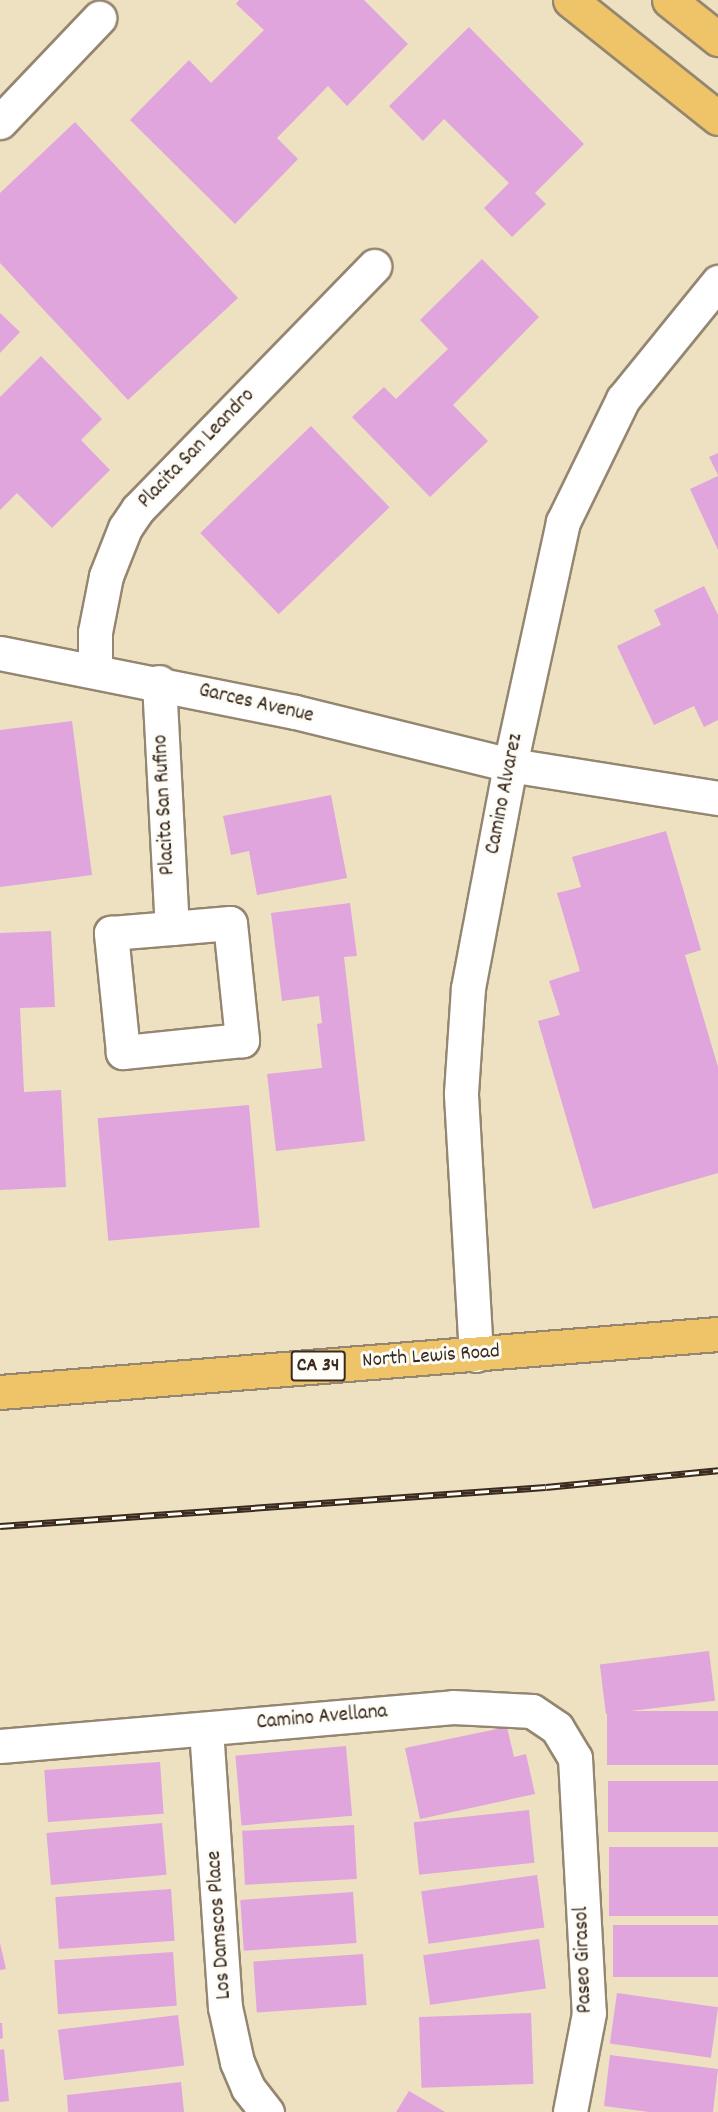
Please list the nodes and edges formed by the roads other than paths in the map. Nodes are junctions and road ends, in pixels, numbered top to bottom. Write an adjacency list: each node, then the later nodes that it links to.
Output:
1 (570, 0): 5 (main road)
2 (669, 0): 4 (main road)
3 (99, 18): 6 (street)
4 (718, 39)
5 (718, 118)
6 (0, 122)
7 (374, 266): 10 (street, Placita San Leandro)
8 (718, 282): 12 (street, Camino Alvarez)
9 (0, 653): 10 (street, Garces Avenue)
10 (94, 671): 11 (street, Garces Avenue)
11 (159, 682): 12 (street, Garces Avenue); 14 (street, Placita San Rufino)
12 (510, 765): 13 (street, Garces Avenue); 16 (street, Camino Alvarez)
13 (718, 798)
14 (172, 928): 14 (street)
15 (718, 1334): 16 (main road, North Lewis Road / CA 34)
16 (476, 1354): 17 (main road, North Lewis Road / CA 34)
17 (0, 1392)
18 (206, 1729): 19 (street, Camino Avellana); 20 (street, Camino Avellana); 21 (street, Los Damscos Place)
19 (0, 1746)
20 (576, 1806): 22 (street, Paseo Girasol)
21 (267, 2112)
22 (570, 2112)

